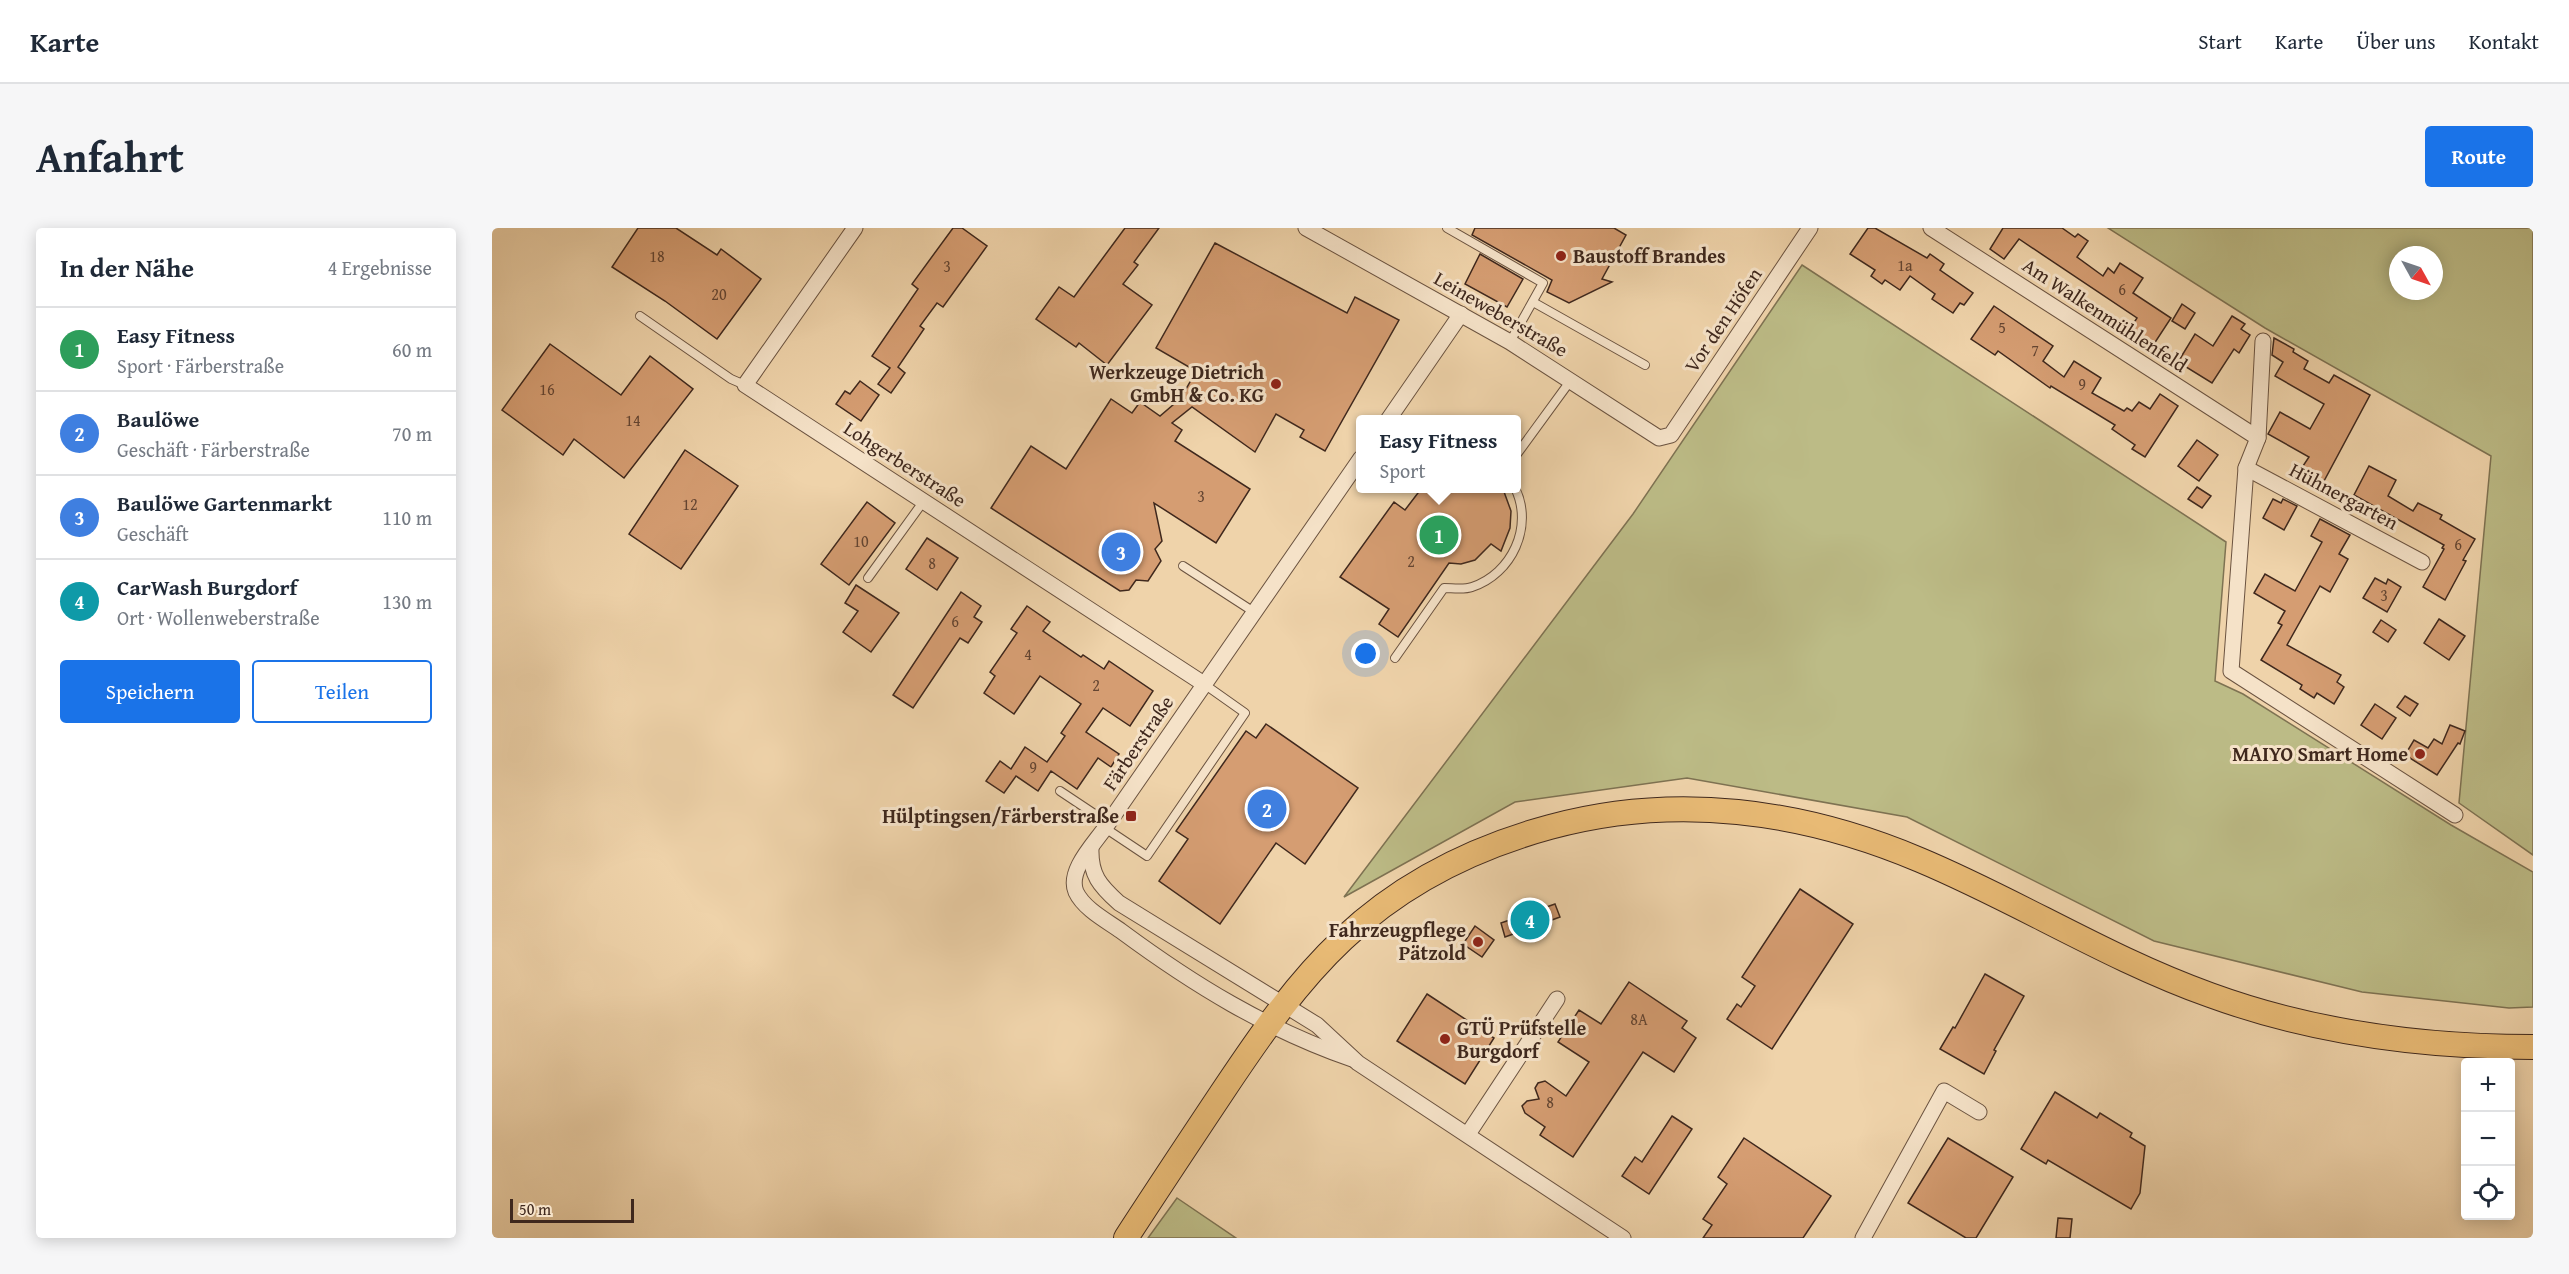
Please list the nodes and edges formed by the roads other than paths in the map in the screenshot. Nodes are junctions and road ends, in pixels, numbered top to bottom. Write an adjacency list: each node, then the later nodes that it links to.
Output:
1 (855, 228): 13 (street)
2 (1306, 228): 7 (street, Leineweberstraße)
3 (1447, 228): 6 (lane)
4 (1810, 228): 15 (street, Vor den Höfen)
5 (1931, 228): 16 (street, Am Walkenmühlenfeld)
6 (1533, 302): 10 (lane); 11 (lane)
7 (1461, 314): 10 (street, Leineweberstraße); 14 (street)
8 (640, 316): 13 (lane)
9 (2264, 341): 16 (street)
10 (1510, 342): 12 (street, Leineweberstraße)
11 (1645, 365)
12 (1571, 380): 15 (street, Leineweberstraße); 17 (lane)
13 (745, 385): 21 (street, Lohgerberstraße)
14 (1391, 415)
15 (1671, 435)
16 (2258, 438): 19 (street)
17 (1521, 449)
18 (1356, 465): 25 (street, Färberstraße)
19 (2246, 468): 22 (street, Hühnergarten); 29 (street)
20 (1517, 493): 26 (lane)
21 (923, 502): 24 (lane); 27 (street, Lohgerberstraße)
22 (2422, 562)
23 (1183, 566): 25 (lane)
24 (868, 578)
25 (1254, 612): 27 (street, Färberstraße)
26 (1395, 658)
27 (1203, 684): 30 (street, Färberstraße); 30 (lane)
28 (1060, 791): 30 (lane)
29 (2455, 814)
30 (1107, 825): 31 (street, Färberstraße)
31 (1091, 848): 33 (street); 34 (street, Färberstraße)
32 (1557, 999): 38 (street)
33 (1284, 1005): 34 (main road); 35 (main road); 36 (street)
34 (1269, 1025): 36 (street); 39 (main road)
35 (2533, 1047)
36 (1352, 1059): 38 (street)
37 (1979, 1112): 41 (street)
38 (1468, 1134): 40 (street)
39 (1126, 1238)
40 (1623, 1238)
41 (1863, 1238)

